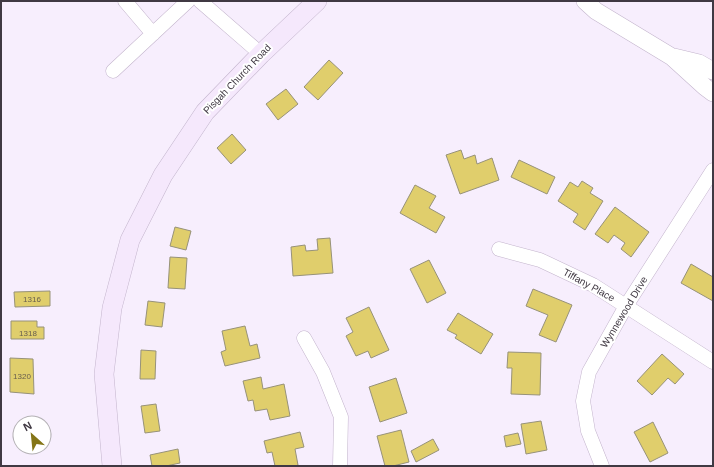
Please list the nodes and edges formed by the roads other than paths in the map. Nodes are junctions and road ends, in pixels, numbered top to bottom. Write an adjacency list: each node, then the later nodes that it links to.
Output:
1 (124, 1): 6 (street)
2 (188, 1): 6 (street)
3 (200, 1): 7 (street)
4 (317, 1): 7 (main road, Pisgah Church Road)
5 (585, 1): 8 (street)
6 (153, 34): 9 (street)
7 (261, 54): 17 (main road, Pisgah Church Road)
8 (672, 57): 10 (street); 11 (street)
9 (113, 71)
10 (713, 72)
11 (713, 93)
12 (713, 170): 14 (street, Wynnewood Drive)
13 (499, 249): 14 (street, Tiffany Place)
14 (626, 306): 16 (street, Tiffany Place); 19 (street, Wynnewood Drive)
15 (304, 338): 18 (street)
16 (713, 362)
17 (112, 466)
18 (340, 466)
19 (602, 466)

